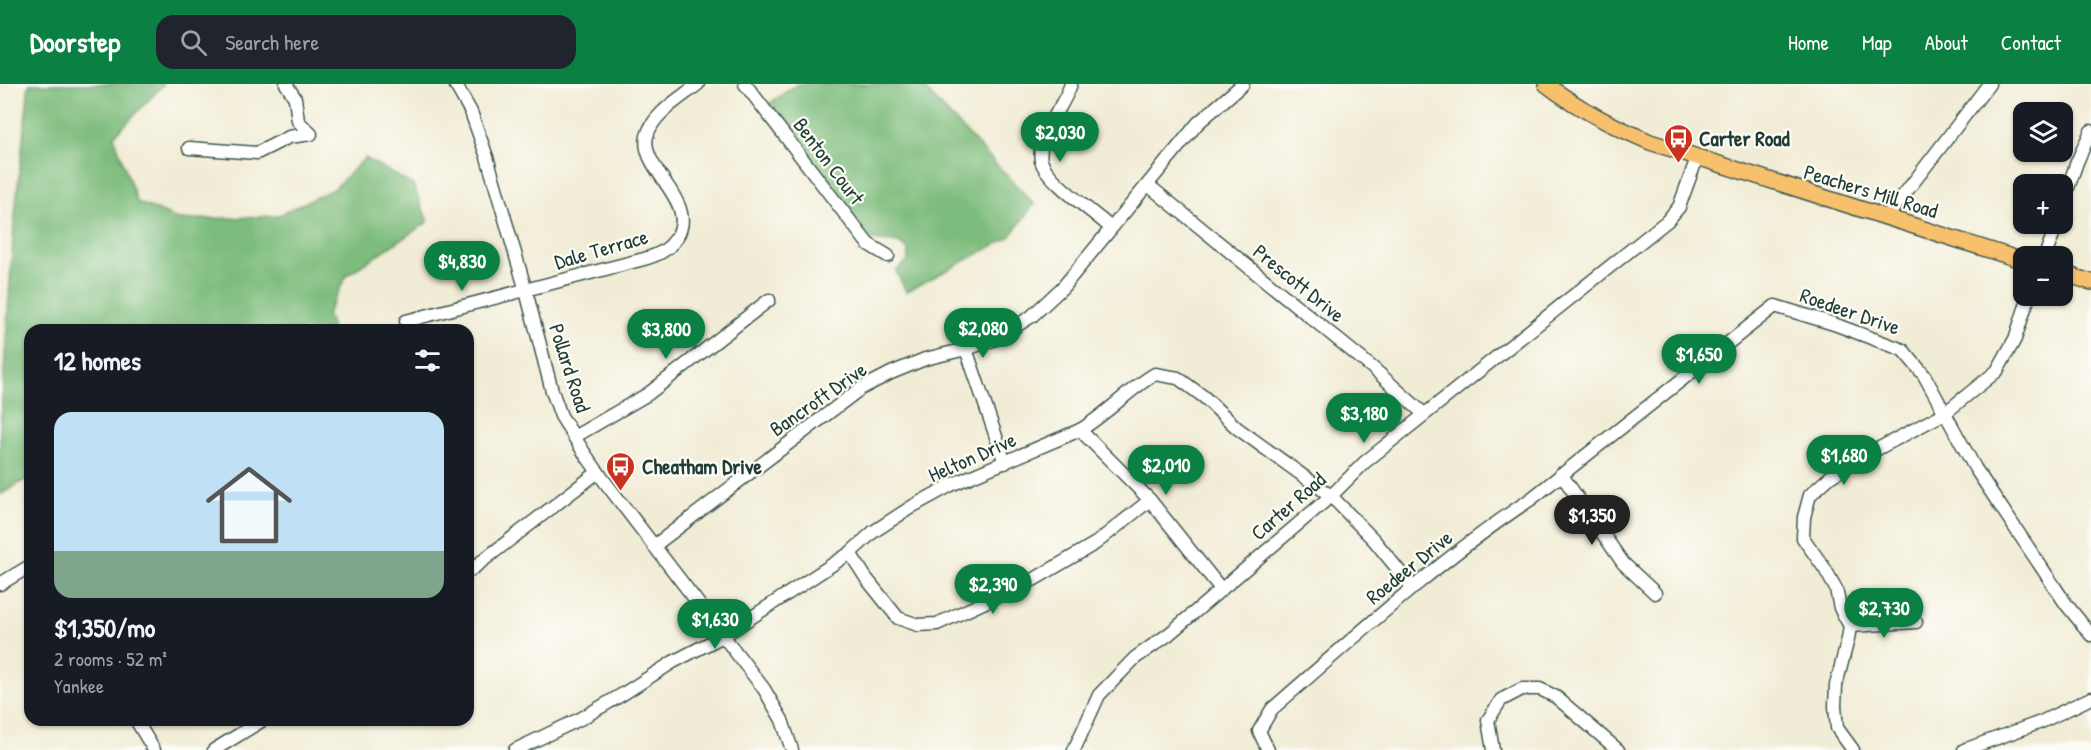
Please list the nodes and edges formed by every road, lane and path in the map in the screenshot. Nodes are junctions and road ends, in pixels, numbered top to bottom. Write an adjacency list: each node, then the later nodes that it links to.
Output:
1 (286, 84): 10 (street)
2 (455, 84): 20 (street, Pollard Road)
3 (698, 84): 20 (street, Dale Terrace)
4 (745, 84): 16 (street, Benton Court)
5 (1071, 84): 15 (street)
6 (1243, 84): 13 (street, Bancroft Drive)
7 (1546, 84): 11 (main road, Peachers Mill Road)
8 (1989, 84): 14 (street)
9 (2091, 131): 12 (street)
10 (189, 148)
11 (1697, 158): 14 (main road, Peachers Mill Road); 26 (street, Carter Road)
12 (2073, 174)
13 (1148, 185): 15 (street, Bancroft Drive); 26 (street, Prescott Drive)
14 (1886, 218): 17 (main road, Peachers Mill Road)
15 (1111, 228): 24 (street, Bancroft Drive)
16 (888, 256)
17 (2013, 258)
18 (2073, 276): 19 (main road)
19 (2091, 282)
20 (526, 291): 23 (street, Dale Terrace); 28 (street, Pollard Road)
21 (769, 300): 28 (street)
22 (2026, 306): 25 (street)
23 (406, 321)
24 (966, 349): 29 (street); 34 (street, Bancroft Drive)
25 (1945, 413): 31 (street, Roedeer Drive); 43 (street); 44 (street, Roedeer Drive)
26 (1424, 414): 32 (street, Carter Road)
27 (1080, 430): 29 (street, Helton Drive); 32 (street, Helton Drive); 33 (street)
28 (574, 437): 30 (street, Pollard Road)
29 (1005, 463): 35 (street, Helton Drive)
30 (597, 472): 34 (street, Pollard Road); 36 (street)
31 (1561, 474): 39 (street, Roedeer Drive); 41 (street)
32 (1331, 496): 39 (street, Helton Drive); 40 (street, Carter Road)
33 (1150, 500): 35 (street); 40 (street)
34 (654, 546): 45 (street, Pollard Road)
35 (850, 554): 45 (street, Helton Drive)
36 (474, 567)
37 (24, 570): 38 (street)
38 (0, 584)
39 (1413, 588): 54 (street, Roedeer Drive)
40 (1221, 589): 49 (street, Carter Road)
41 (1655, 592)
42 (1916, 622): 43 (street)
43 (1850, 626): 57 (street)
44 (2091, 635)
45 (723, 636): 52 (street, Helton Drive); 53 (street, Pollard Road)
46 (2091, 698): 58 (street)
47 (140, 726): 50 (street)
48 (253, 726): 51 (street)
49 (1078, 749)
50 (154, 750)
51 (214, 750)
52 (515, 750)
53 (792, 750)
54 (1268, 750)
55 (1492, 750): 56 (street)
56 (1618, 750)
57 (1853, 750)
58 (1965, 750)

